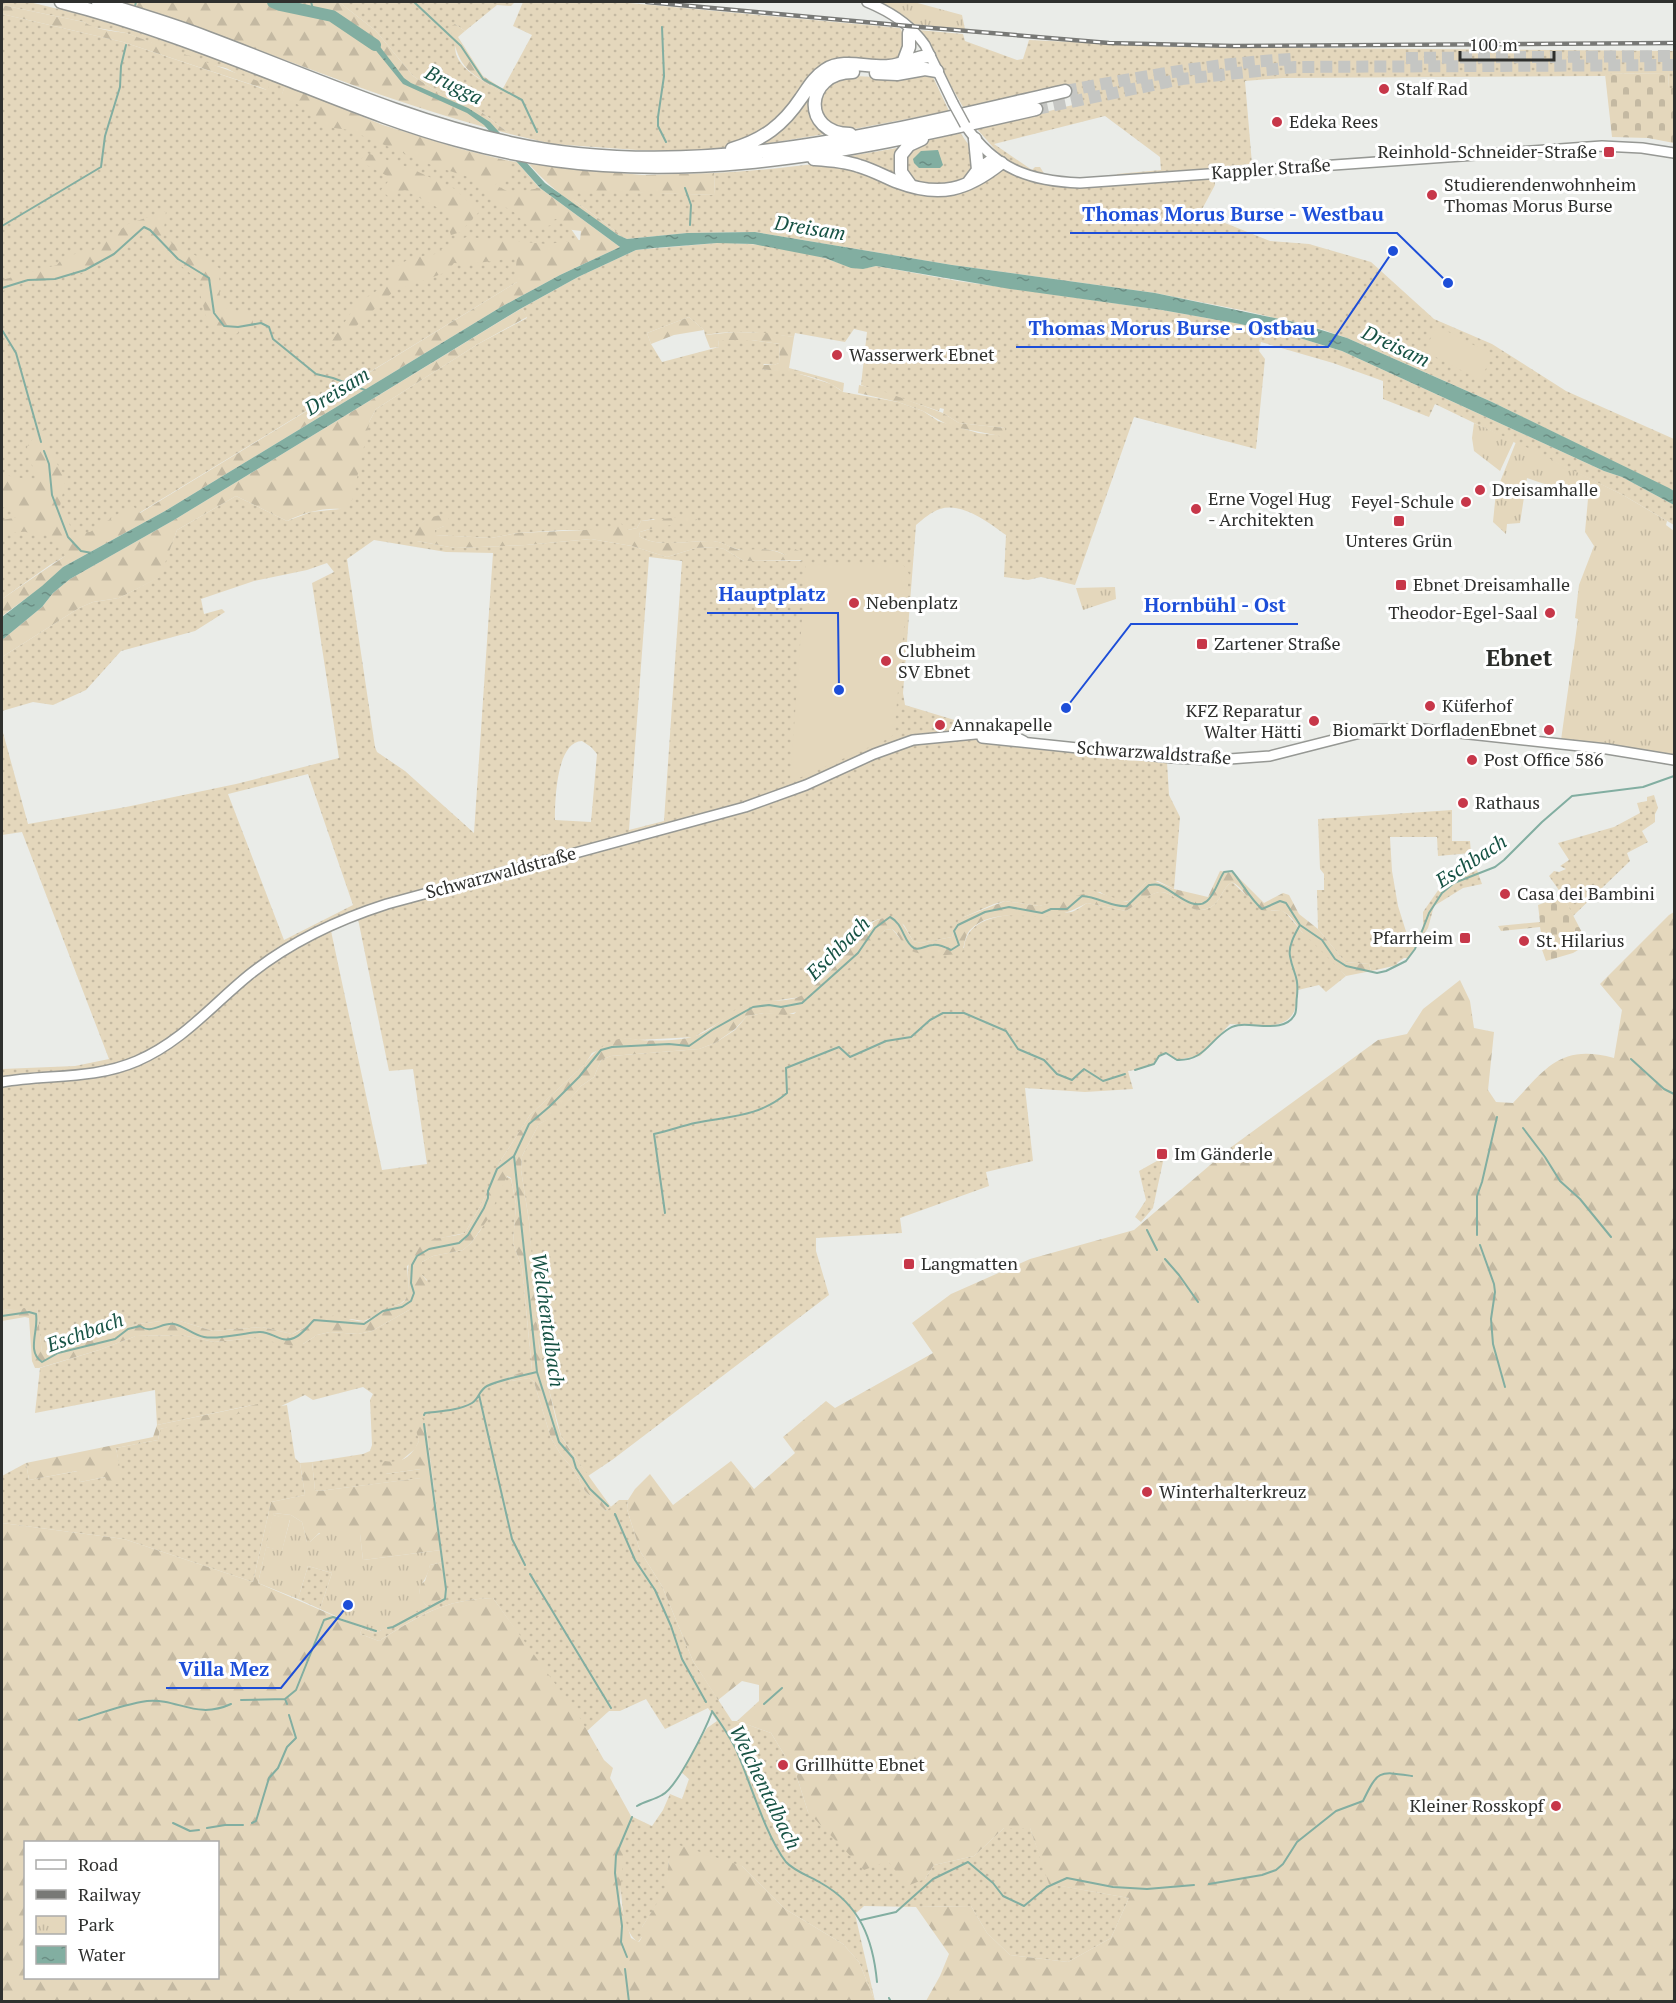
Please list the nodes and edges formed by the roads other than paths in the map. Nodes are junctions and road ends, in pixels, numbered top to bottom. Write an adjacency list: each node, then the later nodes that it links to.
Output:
1 (61, 2): 15 (highway)
2 (98, 2): 14 (highway)
3 (867, 2): 4 (main road, Kappler Straße)
4 (908, 30): 5 (main road, Kappler Straße); 6 (highway)
5 (929, 56): 6 (highway); 7 (main road, Kappler Straße)
6 (907, 67): 7 (highway); 11 (highway); 14 (highway)
7 (937, 71): 12 (main road, Kappler Straße, bridge)
8 (1065, 91): 11 (highway)
9 (1036, 109): 10 (highway)
10 (949, 129): 15 (highway); 19 (highway)
11 (875, 133): 14 (highway)
12 (975, 139): 16 (main road, Kappler Straße); 17 (highway)
13 (1674, 153): 16 (main road, Kappler Straße)
14 (709, 156)
15 (794, 158): 19 (highway)
16 (998, 161): 17 (highway); 18 (highway)
17 (978, 170): 18 (highway)
18 (968, 184): 19 (highway)
19 (911, 186)
20 (1674, 760): 21 (main road, Schwarzwaldstraße)
21 (2, 1082)

